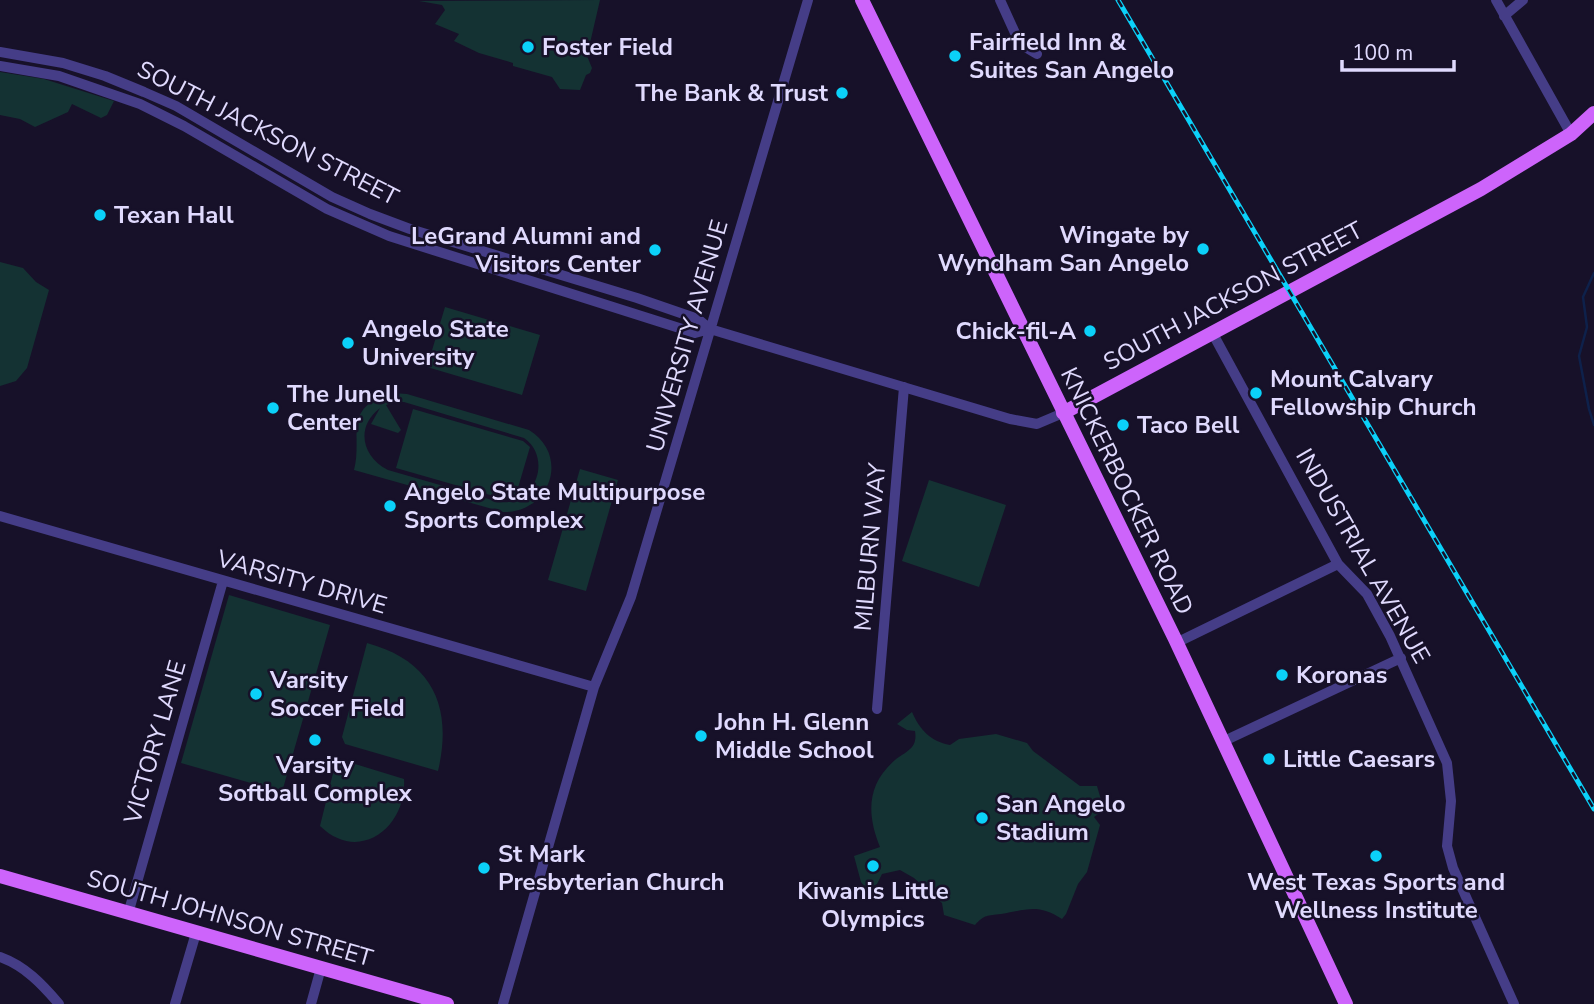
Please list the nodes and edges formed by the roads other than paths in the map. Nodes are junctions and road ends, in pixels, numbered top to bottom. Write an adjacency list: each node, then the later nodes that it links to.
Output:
1 (808, 0): 12 (street, UNIVERSITY AVENUE)
2 (862, 0): 15 (main road, KNICKERBOCKER ROAD)
3 (1000, 0): 8 (street)
4 (1496, 0): 6 (street)
5 (1523, 0): 6 (street)
6 (1504, 16): 11 (street)
7 (0, 52): 12 (street, SOUTH JACKSON STREET)
8 (1037, 54)
9 (0, 66): 12 (street, SOUTH JACKSON STREET)
10 (1594, 113): 11 (main road, SOUTH JACKSON STREET)
11 (1571, 134): 13 (main road, SOUTH JACKSON STREET)
12 (710, 329): 14 (street, SOUTH JACKSON STREET); 21 (street, UNIVERSITY AVENUE)
13 (1213, 334): 15 (main road, SOUTH JACKSON STREET); 17 (street, INDUSTRIAL AVENUE)
14 (904, 387): 15 (street, SOUTH JACKSON STREET); 22 (street, MILBURN WAY)
15 (1063, 413): 19 (main road, KNICKERBOCKER ROAD)
16 (0, 516): 18 (street, VARSITY DRIVE)
17 (1338, 564): 19 (street); 20 (street, INDUSTRIAL AVENUE)
18 (223, 581): 21 (street, VARSITY DRIVE); 25 (street, VICTORY LANE)
19 (1176, 643): 23 (main road, KNICKERBOCKER ROAD)
20 (1401, 658): 23 (street); 36 (street, INDUSTRIAL AVENUE)
21 (594, 687): 34 (street, UNIVERSITY AVENUE)
22 (877, 709)
23 (1222, 742): 35 (main road, KNICKERBOCKER ROAD)
24 (0, 876): 25 (main road, SOUTH JOHNSON STREET)
25 (128, 914): 26 (main road, SOUTH JOHNSON STREET)
26 (196, 933): 28 (main road, SOUTH JOHNSON STREET); 31 (street)
27 (0, 957): 30 (street)
28 (321, 968): 29 (main road, SOUTH JOHNSON STREET); 32 (street)
29 (424, 1001): 33 (main road, SOUTH JOHNSON STREET)
30 (59, 1004)
31 (176, 1004)
32 (311, 1004)
33 (447, 1004)
34 (503, 1004)
35 (1346, 1004)
36 (1514, 1004)

